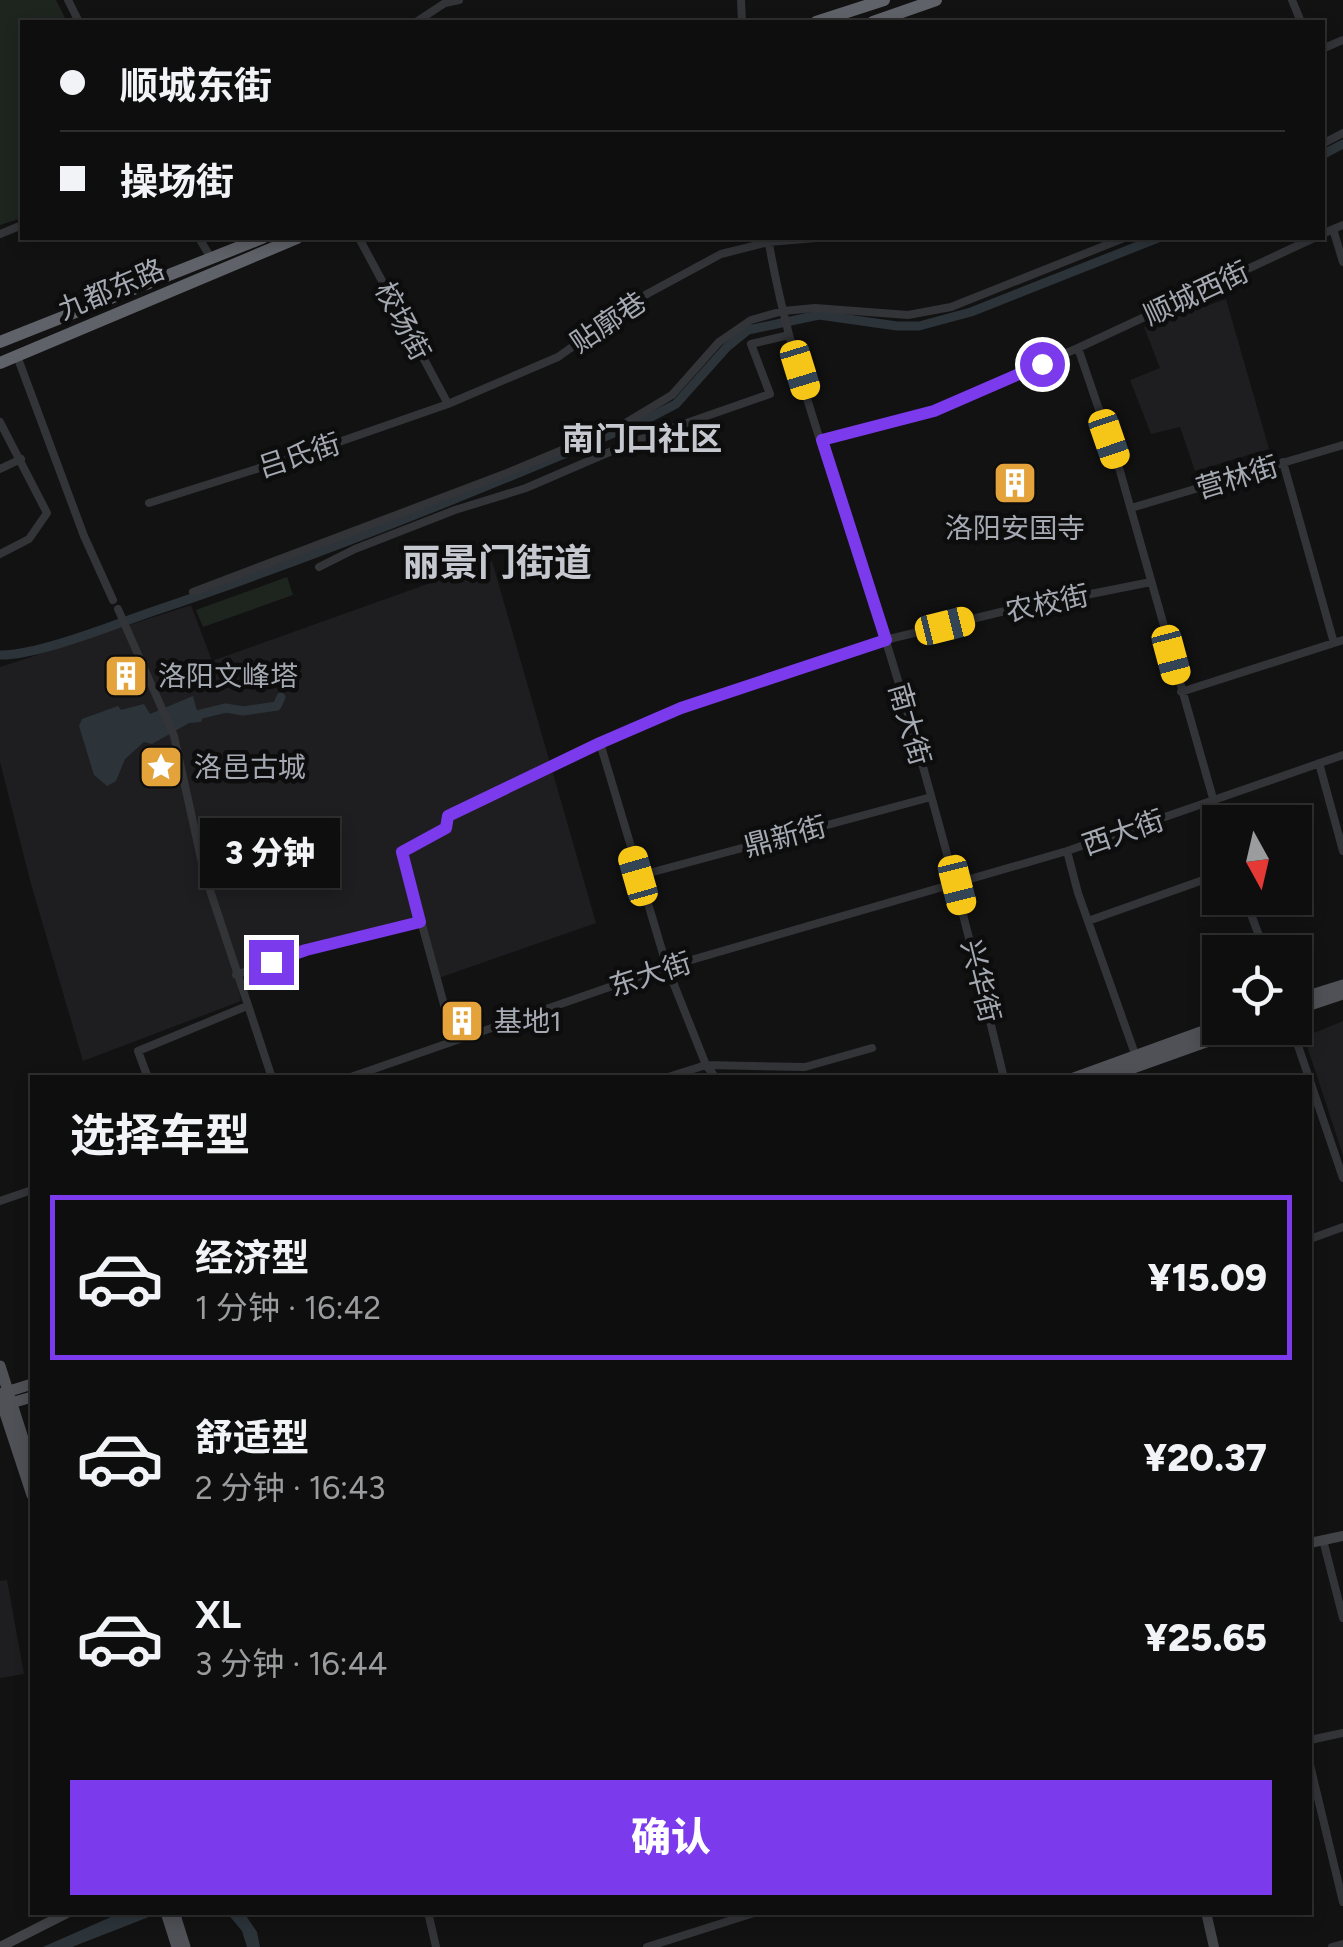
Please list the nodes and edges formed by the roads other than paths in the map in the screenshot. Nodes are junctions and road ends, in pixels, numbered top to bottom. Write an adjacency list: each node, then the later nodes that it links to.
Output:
1 (459, 0): 4 (street)
2 (884, 0): 6 (highway)
3 (936, 0): 7 (highway)
4 (444, 2): 5 (street)
5 (419, 20)
6 (822, 20)
7 (879, 20)
8 (1338, 227): 17 (street)
9 (200, 240): 16 (street)
10 (257, 240): 16 (highway, 九都东路)
11 (292, 240): 22 (highway, 九都东路)
12 (360, 240): 24 (street, 校场街)
13 (768, 240): 18 (street, 南大街); 24 (street, 贴廓巷)
14 (1119, 240): 18 (street)
15 (1310, 240): 21 (street, 顺城西街)
16 (211, 258): 20 (highway, 九都东路)
17 (1343, 262)
18 (784, 311): 19 (street, 南大街); 36 (street)
19 (788, 334): 26 (street, 南大街); 34 (street)
20 (0, 342)
21 (1078, 348): 26 (street, 顺城西街); 32 (street)
22 (17, 356): 23 (highway, 九都东路); 54 (street)
23 (0, 362)
24 (448, 404): 31 (street, 吕氏街)
25 (0, 422): 28 (street)
26 (822, 440): 37 (street, 南大街)
27 (1343, 445): 29 (street, 营林街)
28 (20, 459): 30 (street); 33 (street)
29 (1284, 462): 32 (street, 营林街); 38 (street)
30 (0, 469)
31 (149, 503)
32 (1131, 508): 35 (street)
33 (0, 554)
34 (319, 566)
35 (1151, 582): 37 (street, 农校街); 39 (street)
36 (192, 592)
37 (886, 640): 40 (street, 农校街); 43 (street, 南大街)
38 (1339, 641): 39 (street)
39 (1181, 692): 44 (street)
40 (600, 743): 48 (street); 52 (street, 农校街)
41 (1343, 754): 42 (street, 西大街)
42 (1320, 762): 44 (street, 西大街); 46 (street)
43 (931, 797): 48 (street, 鼎新街); 50 (street, 南大街)
44 (1213, 801): 45 (street); 47 (street, 西大街)
45 (1214, 805)
46 (1343, 850)
47 (1067, 851): 50 (street, 西大街); 51 (street)
48 (638, 876): 53 (street)
49 (1202, 880): 51 (street)
50 (957, 885): 53 (street, 东大街); 72 (street, 兴华街)
51 (1088, 921): 65 (street)
52 (420, 922): 54 (street); 61 (street)
53 (666, 967): 61 (street, 东大街); 66 (street)
54 (236, 975): 59 (street)
55 (1343, 985): 57 (main road)
56 (1343, 994): 58 (main road)
57 (1312, 995)
58 (1312, 1004)
59 (246, 1006): 67 (street); 68 (street)
60 (1202, 1032): 65 (main road)
61 (454, 1040): 69 (street, 东大街)
62 (1202, 1043): 74 (main road)
63 (1298, 1045): 75 (street)
64 (872, 1048): 66 (street)
65 (1135, 1054): 73 (main road)
66 (703, 1066): 70 (street); 71 (street)
67 (147, 1075)
68 (271, 1075)
69 (356, 1075)
70 (675, 1075)
71 (713, 1075)
72 (1003, 1075)
73 (1082, 1075)
74 (1113, 1075)
75 (1309, 1075)
76 (1312, 1085): 77 (street)
77 (1343, 1178)
78 (30, 1191): 79 (street)
79 (0, 1201)
80 (1343, 1227): 81 (street)
81 (1312, 1239)
82 (0, 1366): 85 (main road)
83 (30, 1385): 85 (main road)
84 (30, 1397): 85 (main road)
85 (4, 1400): 86 (main road); 87 (main road)
86 (30, 1462)
87 (30, 1487)
88 (1343, 1536): 89 (street)
89 (1315, 1542): 90 (street)
90 (1343, 1618)
91 (1343, 1733): 92 (street)
92 (1312, 1740)
93 (1312, 1773): 94 (street)
94 (1343, 1902)
95 (62, 1915): 101 (street)
96 (429, 1915): 104 (street)
97 (748, 1915): 105 (street)
98 (1210, 1915): 106 (street)
99 (171, 1916): 102 (main road); 103 (main road)
100 (1343, 1944): 107 (street)
101 (0, 1947)
102 (177, 1947)
103 (185, 1947)
104 (436, 1947)
105 (647, 1947)
106 (1217, 1947)
107 (1332, 1947)

